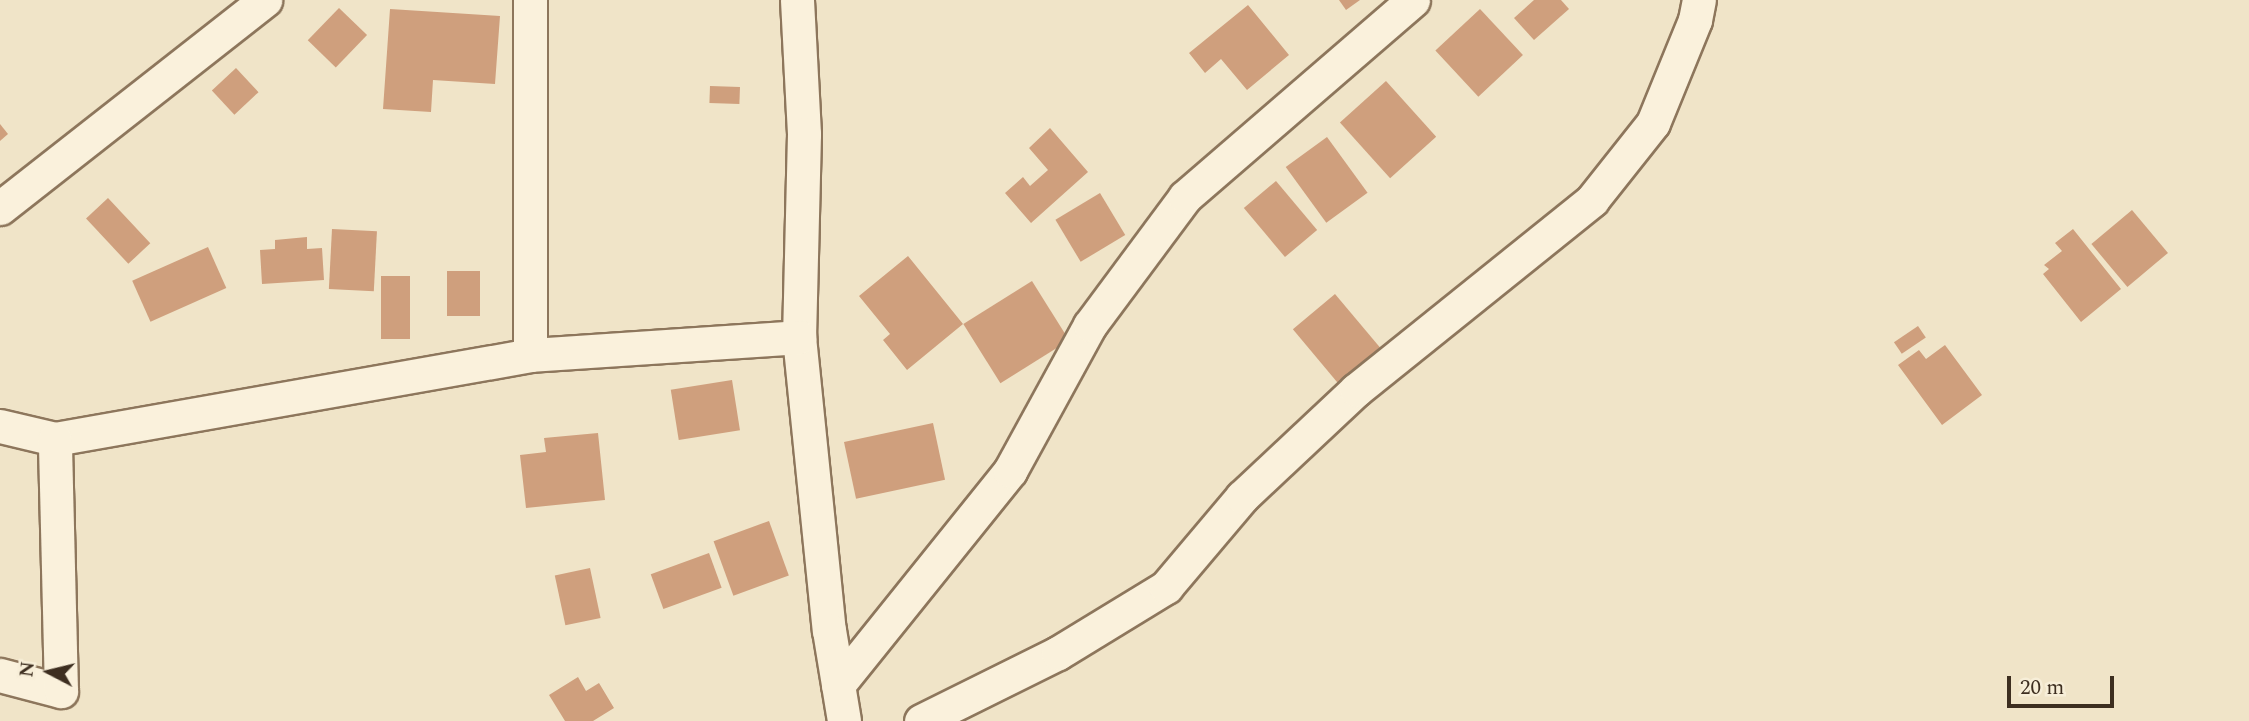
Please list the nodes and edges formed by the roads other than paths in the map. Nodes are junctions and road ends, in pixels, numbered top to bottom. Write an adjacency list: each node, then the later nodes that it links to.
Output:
1 (265, 0): 7 (street)
2 (530, 0): 9 (street)
3 (797, 0): 8 (street)
4 (1413, 0): 13 (street)
5 (1723, 0): 6 (street)
6 (1697, 10): 15 (street)
7 (0, 208)
8 (799, 337): 9 (street); 13 (street)
9 (530, 355): 11 (street)
10 (0, 426): 11 (street)
11 (55, 439): 12 (street)
12 (0, 675)
13 (838, 685): 14 (street)
14 (844, 721)
15 (921, 721)

